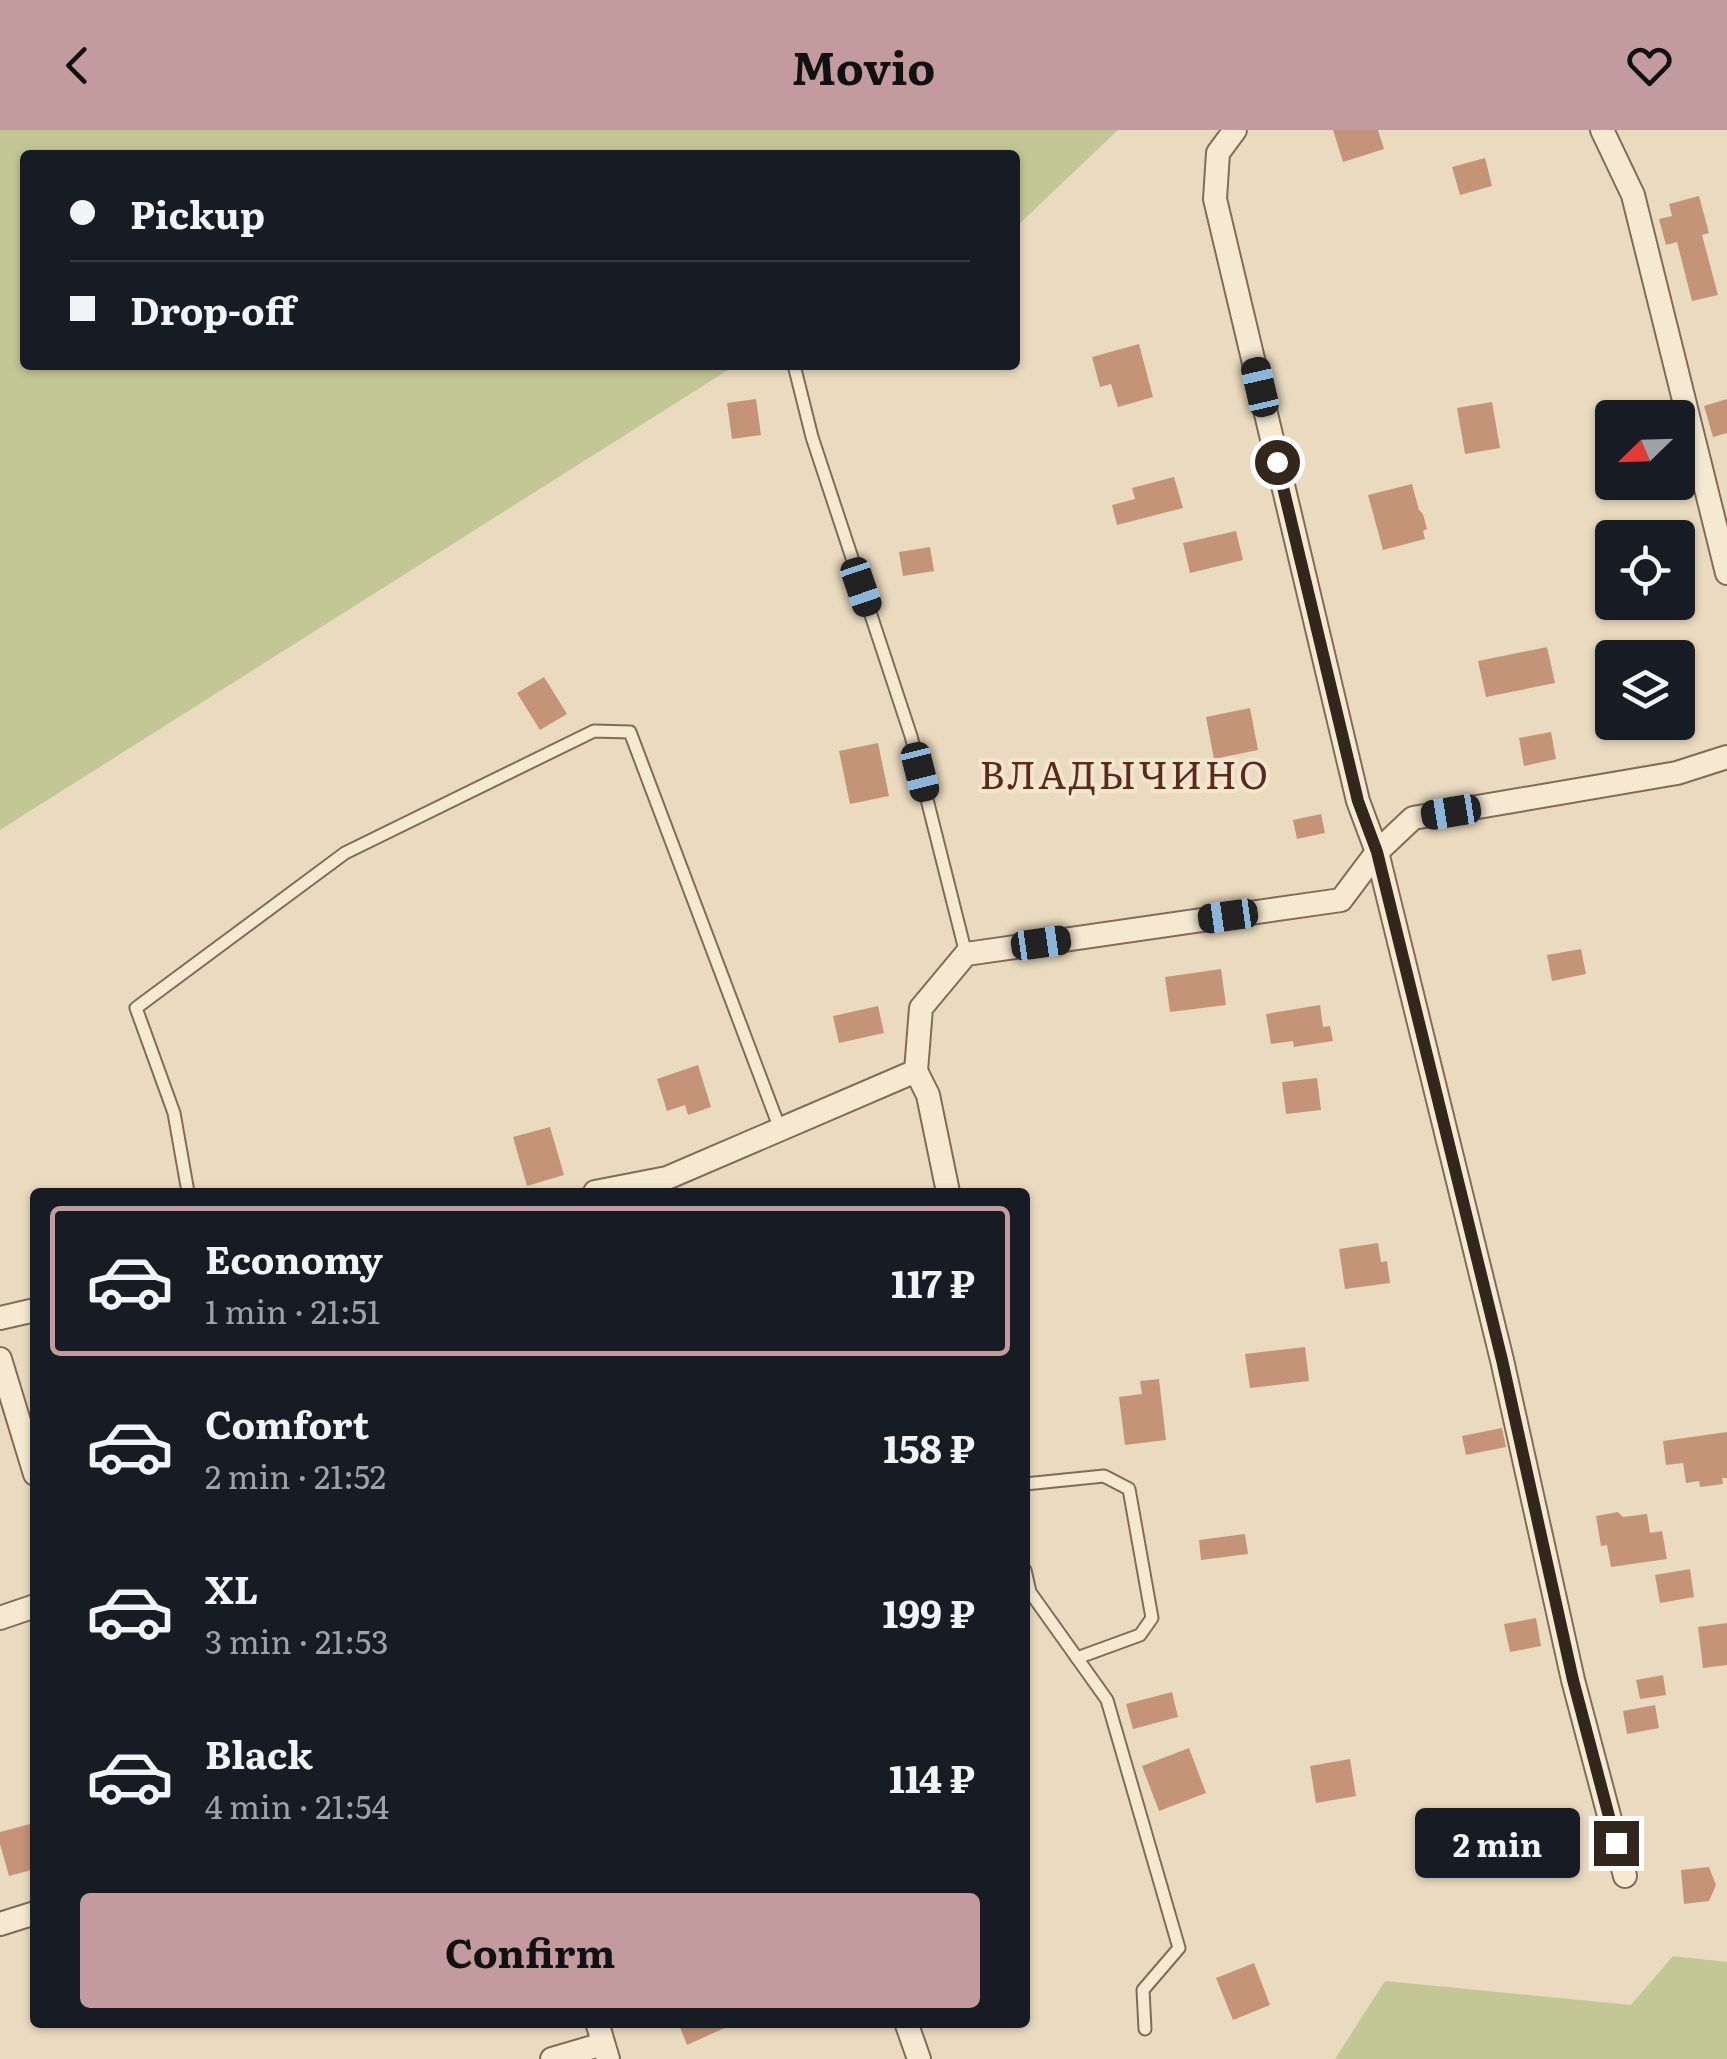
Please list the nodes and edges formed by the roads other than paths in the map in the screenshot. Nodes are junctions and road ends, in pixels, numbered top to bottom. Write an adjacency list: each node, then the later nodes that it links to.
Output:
1 (1235, 130): 6 (street)
2 (1602, 130): 4 (street)
3 (795, 370): 7 (lane)
4 (1727, 573)
5 (1727, 757): 6 (street)
6 (1377, 852): 7 (street); 22 (street)
7 (966, 954): 8 (street)
8 (916, 1070): 9 (street); 12 (street)
9 (780, 1129): 10 (lane); 11 (street)
10 (187, 1188)
11 (616, 1188)
12 (947, 1188)
13 (30, 1311): 14 (street)
14 (0, 1318)
15 (0, 1359): 16 (street)
16 (30, 1458)
17 (1030, 1483): 21 (lane)
18 (1030, 1592): 21 (lane)
19 (30, 1608): 20 (street)
20 (0, 1618)
21 (1077, 1658): 26 (lane)
22 (1625, 1876)
23 (30, 1915): 24 (street)
24 (0, 1924)
25 (908, 2028): 29 (street)
26 (1145, 2030)
27 (603, 2042): 28 (street)
28 (552, 2059)
29 (919, 2059)

